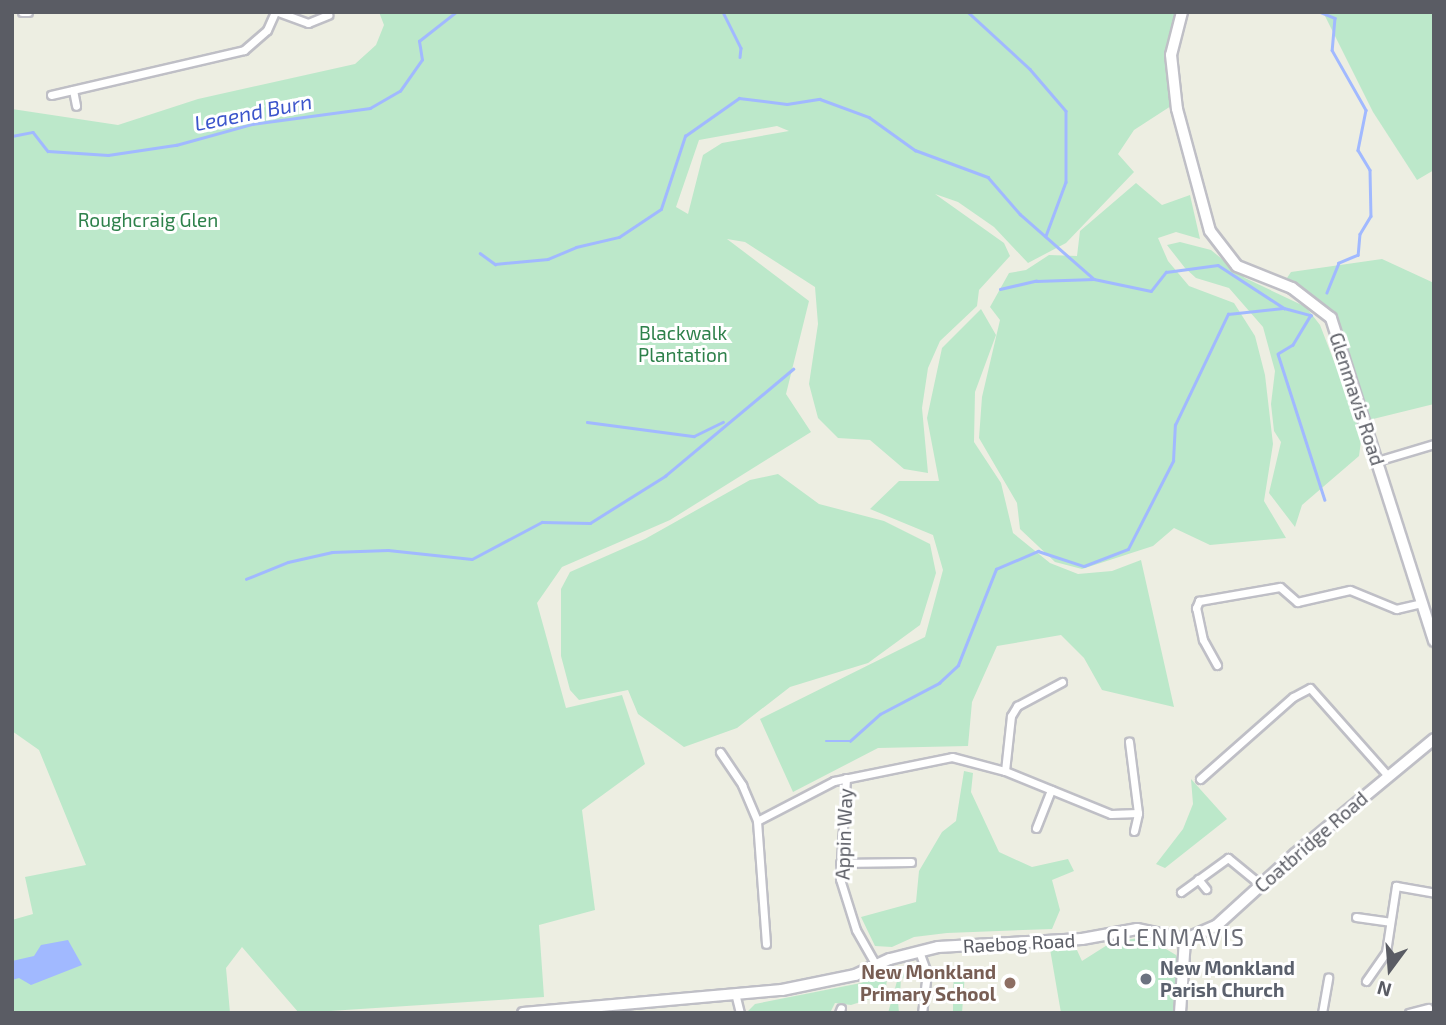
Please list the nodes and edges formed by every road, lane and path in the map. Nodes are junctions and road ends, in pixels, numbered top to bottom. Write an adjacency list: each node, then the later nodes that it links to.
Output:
1 (22, 12): 2 (street)
2 (28, 12)
3 (276, 12): 5 (street); 6 (street)
4 (1182, 12): 10 (main road, Glenmavis Road)
5 (328, 15)
6 (73, 90): 7 (street); 8 (street)
7 (51, 95)
8 (76, 106)
9 (1434, 444): 10 (street)
10 (1377, 461): 11 (main road, Glenmavis Road)
11 (1422, 603): 12 (main road, Glenmavis Road); 13 (street)
12 (1434, 641)
13 (1217, 665)
14 (1062, 682): 18 (street)
15 (1434, 739): 19 (main road, Coatbridge Road)
16 (1129, 742): 23 (street)
17 (720, 751): 24 (street)
18 (1005, 771): 20 (street); 22 (street)
19 (1388, 776): 21 (street); 30 (main road, Coatbridge Road)
20 (846, 778): 24 (street); 28 (street, Appin Way)
21 (1200, 779)
22 (1051, 790): 23 (street); 25 (street)
23 (1138, 813): 26 (street)
24 (757, 821): 37 (street)
25 (1036, 828)
26 (1134, 831)
27 (911, 862): 28 (street)
28 (840, 863): 39 (street, Appin Way)
29 (1198, 879): 30 (street); 31 (street); 32 (street)
30 (1261, 885): 36 (main road, Coatbridge Road)
31 (1206, 889)
32 (1181, 892)
33 (1434, 893): 35 (street)
34 (1356, 917): 35 (street)
35 (1390, 922): 41 (street)
36 (1185, 939): 38 (main road, Raebog Road); 48 (main road)
37 (766, 944)
38 (920, 954): 39 (main road, Raebog Road); 47 (street)
39 (877, 967): 42 (main road, Raebog Road)
40 (1328, 978): 49 (street)
41 (1366, 981)
42 (736, 997): 43 (main road, Raebog Road); 46 (street)
43 (662, 1008): 45 (main road, Raebog Road)
44 (1428, 1008): 50 (street)
45 (523, 1013)
46 (740, 1013)
47 (922, 1013)
48 (1180, 1013)
49 (1322, 1013)
50 (1409, 1013)

